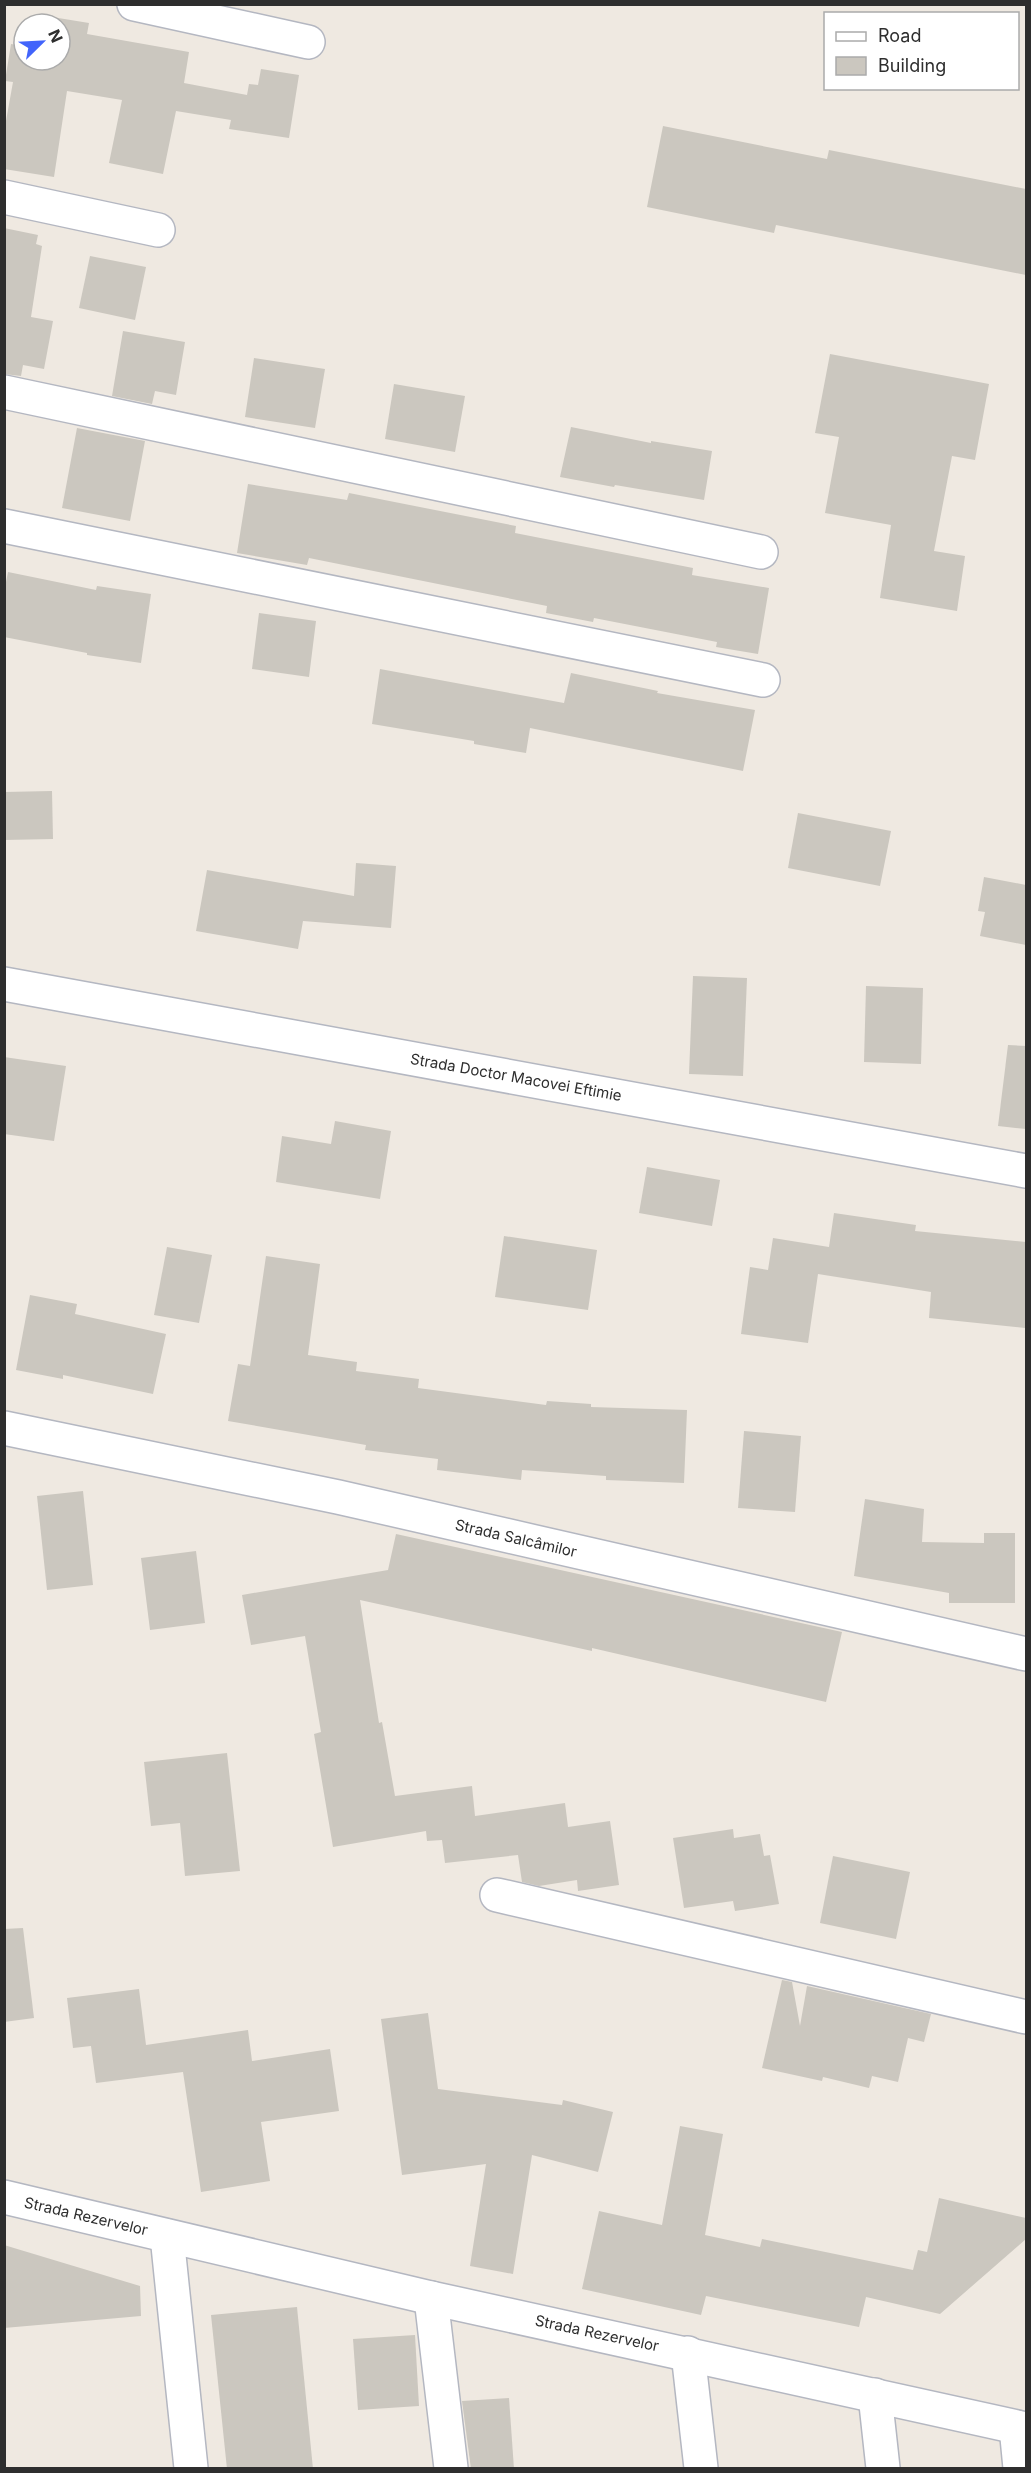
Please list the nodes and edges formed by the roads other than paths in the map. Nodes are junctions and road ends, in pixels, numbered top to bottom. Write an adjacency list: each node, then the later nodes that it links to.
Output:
1 (134, 4): 2 (street)
2 (308, 42)
3 (4, 197): 4 (street)
4 (158, 230)
5 (4, 392): 7 (street)
6 (4, 526): 8 (street)
7 (761, 552)
8 (763, 680)
9 (4, 984): 10 (street, Strada Doctor Macovei Eftimie)
10 (1026, 1171)
11 (4, 1428): 12 (street, Strada Salcâmilor)
12 (1026, 1654)
13 (497, 1895): 14 (street)
14 (1026, 2017)
15 (4, 2197): 16 (street, Strada Rezervelor)
16 (167, 2236): 17 (street, Strada Rezervelor); 21 (street, Strada Rezervelor)
17 (431, 2298): 18 (street, Strada Rezervelor); 22 (street)
18 (688, 2353): 19 (street, Strada Rezervelor); 23 (street)
19 (875, 2395): 20 (street, Strada Rezervelor); 24 (street)
20 (1021, 2428): 25 (street)
21 (191, 2469)
22 (451, 2469)
23 (701, 2469)
24 (883, 2469)
25 (1020, 2469)

